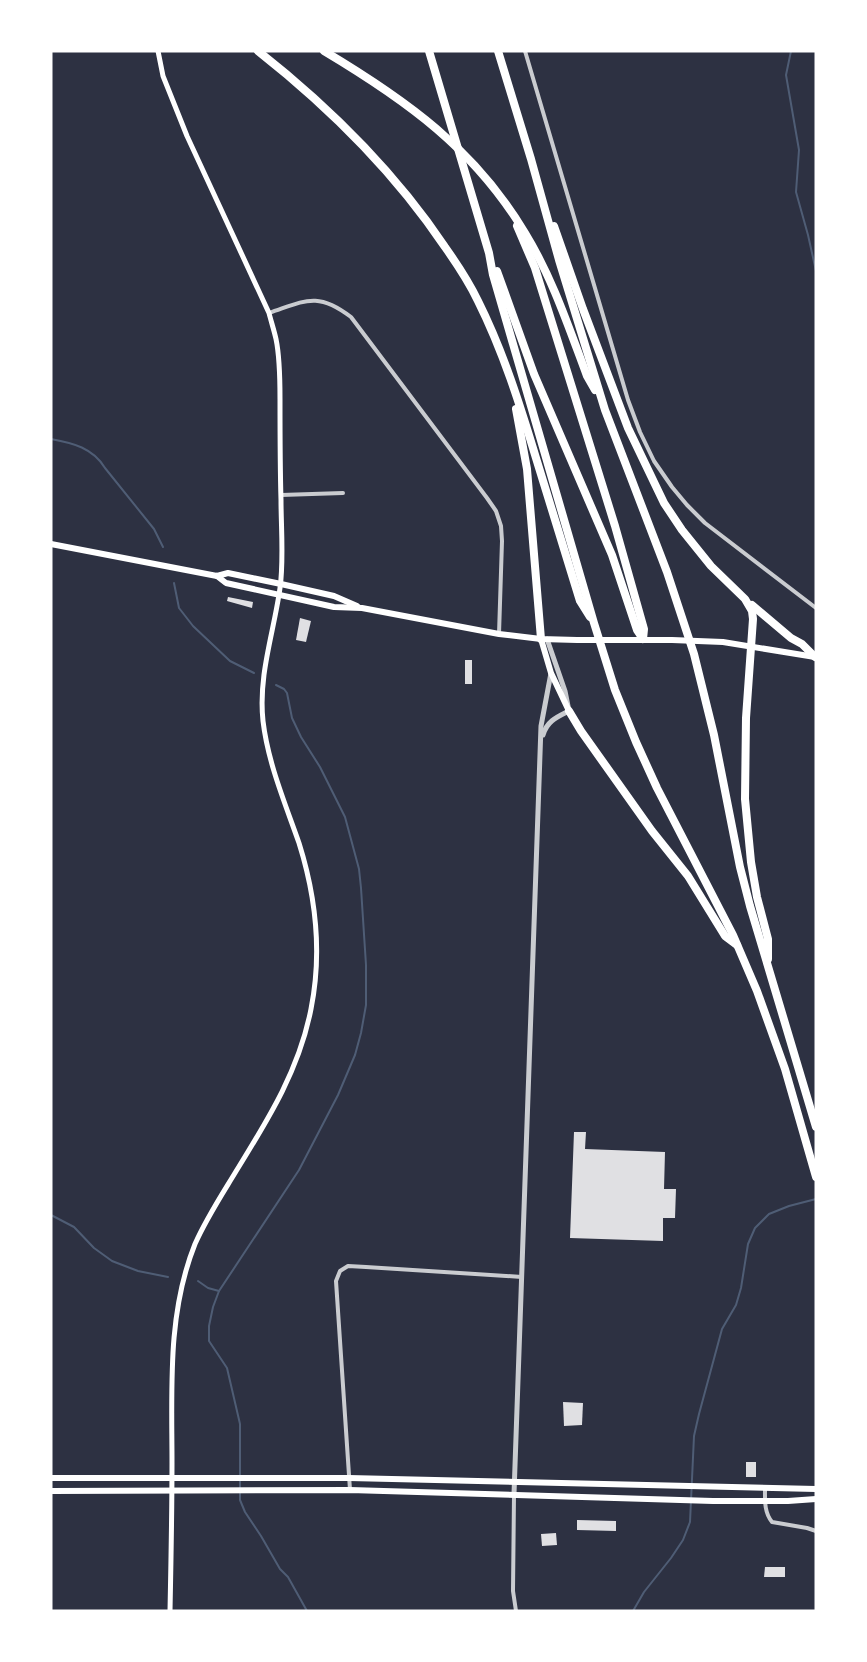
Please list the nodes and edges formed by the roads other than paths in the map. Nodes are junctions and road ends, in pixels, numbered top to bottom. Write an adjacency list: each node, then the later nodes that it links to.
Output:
1 (158, 51): 10 (main road)
2 (258, 51): 11 (highway)
3 (324, 51): 8 (highway)
4 (429, 51): 9 (highway)
5 (498, 51): 7 (highway)
6 (525, 51): 21 (street)
7 (531, 159): 12 (highway); 19 (highway)
8 (515, 218): 12 (highway); 25 (highway)
9 (489, 253): 22 (highway); 25 (highway)
10 (269, 313): 14 (main road); 23 (street)
11 (510, 375): 22 (highway); 24 (highway)
12 (605, 410): 32 (highway)
13 (343, 493): 14 (street)
14 (280, 495): 17 (main road)
15 (51, 544): 16 (main road)
16 (218, 576): 17 (main road); 18 (main road)
17 (281, 584): 18 (main road); 20 (main road)
18 (279, 594): 20 (main road); 38 (main road)
19 (745, 599): 26 (highway); 27 (highway)
20 (362, 608): 23 (main road)
21 (816, 608)
22 (594, 623): 31 (highway)
23 (500, 634): 24 (main road)
24 (544, 639): 25 (main road); 28 (main road); 29 (street)
25 (643, 639): 26 (main road)
26 (752, 646): 27 (main road); 32 (highway)
27 (816, 658)
28 (551, 673): 29 (main road); 30 (street)
29 (569, 711): 30 (street); 31 (highway)
30 (542, 739): 35 (street)
31 (739, 947): 34 (highway)
32 (768, 967): 33 (highway)
33 (816, 1127)
34 (816, 1177)
35 (523, 1277): 37 (street); 39 (street)
36 (51, 1478): 38 (main road)
37 (350, 1478): 38 (main road); 39 (main road); 42 (street)
38 (172, 1479): 44 (main road)
39 (515, 1481): 40 (main road); 45 (street)
40 (765, 1488): 41 (main road); 47 (street)
41 (816, 1489)
42 (350, 1490): 44 (main road); 45 (main road)
43 (51, 1491): 44 (main road)
44 (172, 1491): 49 (main road)
45 (514, 1494): 47 (main road); 50 (street)
46 (816, 1499): 47 (main road)
47 (765, 1501): 48 (street)
48 (816, 1531)
49 (170, 1611)
50 (516, 1611)

